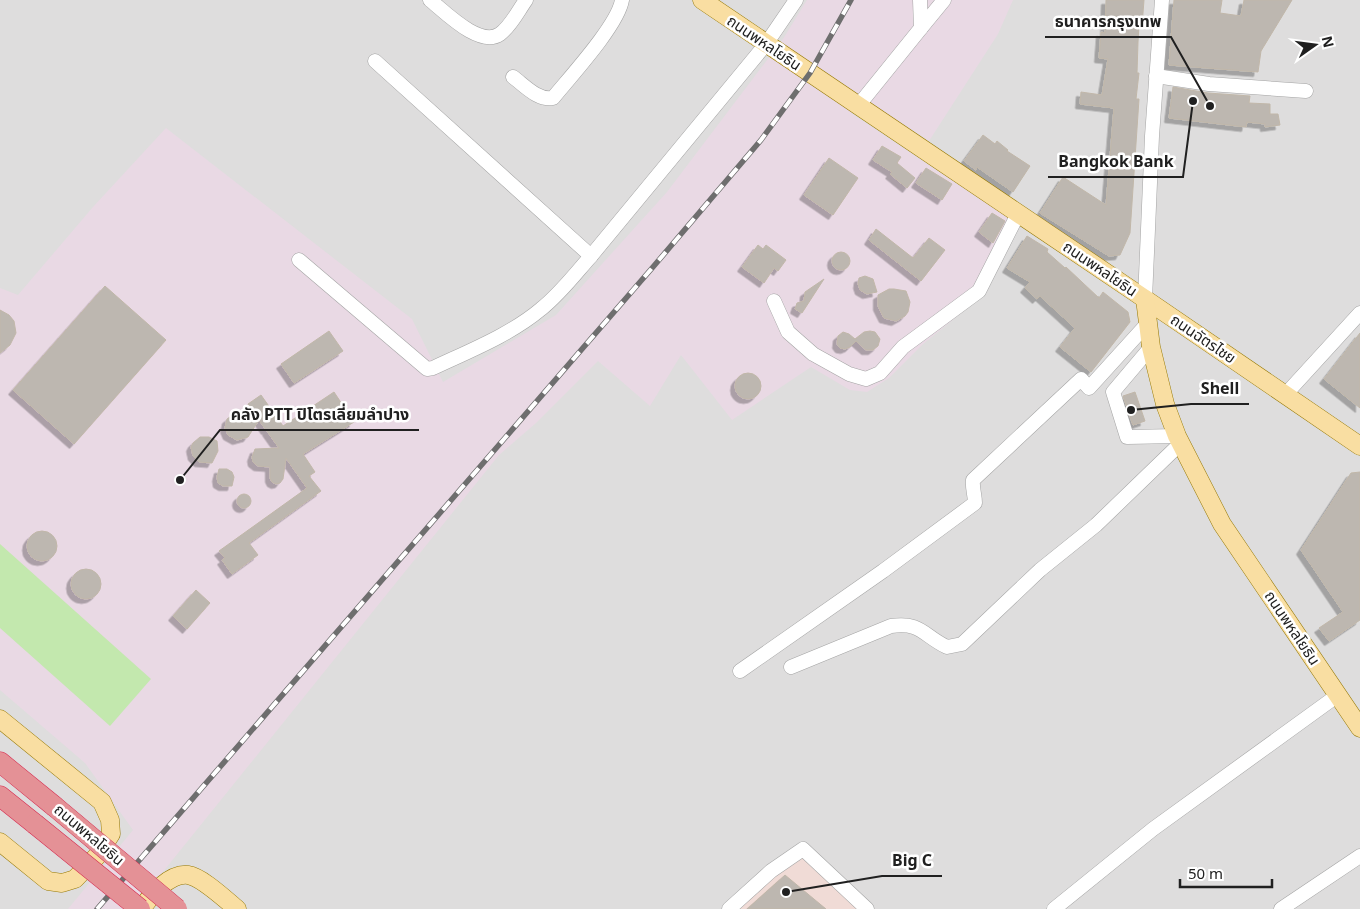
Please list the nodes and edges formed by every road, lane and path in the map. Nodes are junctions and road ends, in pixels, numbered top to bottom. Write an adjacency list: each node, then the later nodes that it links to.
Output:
1 (430, 0): 2 (street)
2 (526, 0)
3 (622, 0): 12 (street)
4 (702, 0): 10 (main road, ถนนพหลโยธิน)
5 (796, 0): 10 (street)
6 (920, 0): 9 (street)
7 (944, 0): 9 (street)
8 (1162, 0): 13 (street)
9 (921, 28): 15 (street)
10 (766, 44): 15 (main road, ถนนพหลโยธิน); 17 (street)
11 (375, 61): 17 (street)
12 (513, 76)
13 (1156, 76): 14 (street); 19 (street)
14 (1306, 91)
15 (858, 106): 16 (main road, ถนนพหลโยธิน)
16 (1018, 214): 19 (main road, ถนนพหลโยธิน); 20 (street)
17 (591, 256): 18 (street)
18 (299, 260)
19 (1145, 299): 22 (main road, ถนนพหลโยธิน); 26 (main road, ถนนฉัตรไชย)
20 (774, 301)
21 (1360, 313): 26 (street)
22 (1148, 323): 23 (main road, ถนนพหลโยธิน); 24 (street)
23 (1151, 347): 25 (street); 27 (main road, ถนนพหลโยธิน)
24 (1106, 370): 25 (street); 30 (street)
25 (1113, 392): 27 (street)
26 (1286, 395): 28 (main road, ถนนฉัตรไชย)
27 (1179, 440): 29 (street); 31 (main road, ถนนพหลโยธิน)
28 (1360, 446)
29 (791, 668)
30 (740, 671)
31 (1338, 695): 33 (main road, ถนนพหลโยธิน); 43 (street)
32 (0, 719): 36 (main road)
33 (1360, 728)
34 (0, 762): 39 (highway, ถนนพหลโยธิน, bridge)
35 (0, 796): 38 (highway, ถนนพหลโยธิน, bridge)
36 (0, 842)
37 (1360, 856): 44 (street)
38 (141, 909): 40 (main road)
39 (177, 909)
40 (237, 909)
41 (729, 909): 42 (street)
42 (868, 909)
43 (1054, 909)
44 (1281, 909)

